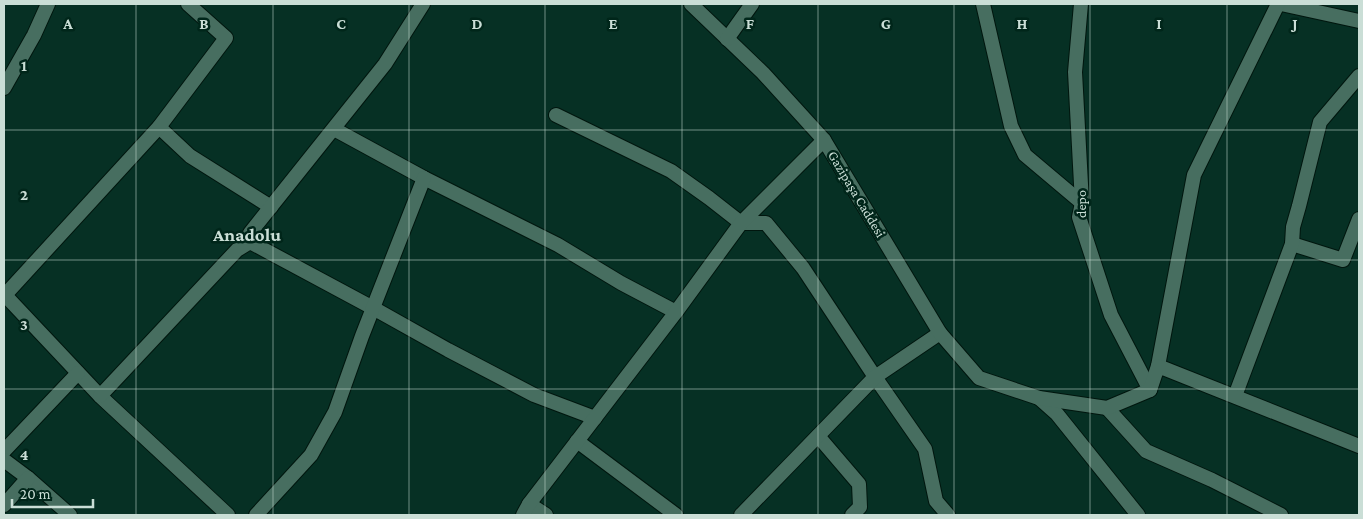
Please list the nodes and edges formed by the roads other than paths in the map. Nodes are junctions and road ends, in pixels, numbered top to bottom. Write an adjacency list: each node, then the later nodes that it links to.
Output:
1 (48, 4): 12 (street)
2 (188, 4): 14 (street)
3 (423, 4): 15 (street)
4 (690, 4): 10 (street)
5 (752, 4): 10 (street)
6 (982, 4): 18 (street)
7 (1081, 4): 18 (street, depo)
8 (1279, 4): 9 (street); 28 (street)
9 (1359, 21)
10 (728, 39): 16 (street)
11 (1359, 76): 23 (street)
12 (4, 88)
13 (556, 114): 21 (street)
14 (159, 127): 19 (street); 24 (street)
15 (334, 129): 17 (street); 19 (street)
16 (824, 140): 21 (street, Gazipaşa Caddesi); 27 (street, Gazipaşa Caddesi)
17 (424, 178): 25 (street); 26 (street)
18 (1082, 202): 31 (street, depo)
19 (271, 207): 22 (street)
20 (1359, 218): 23 (street)
21 (741, 223): 26 (street, Gazipaşa Caddesi); 30 (street)
22 (250, 242): 25 (street); 32 (street)
23 (1292, 244): 33 (street)
24 (4, 295): 29 (street)
25 (373, 308): 36 (street); 47 (street)
26 (676, 312): 36 (street, Gazipaşa Caddesi)
27 (940, 333): 30 (street); 34 (street, Gazipaşa Caddesi)
28 (1158, 366): 31 (street); 33 (street)
29 (78, 373): 32 (street); 40 (street)
30 (875, 377): 37 (street); 52 (street)
31 (1150, 390): 35 (street)
32 (100, 396): 46 (street)
33 (1235, 396): 39 (street)
34 (1039, 398): 35 (street, Gazipaşa Caddesi); 53 (street)
35 (1107, 408): 54 (street)
36 (595, 418): 38 (street, Gazipaşa Caddesi)
37 (818, 436): 50 (street); 51 (street)
38 (577, 441): 44 (street, Gazipaşa Caddesi); 49 (street)
39 (1359, 446)
40 (4, 451)
41 (4, 460): 42 (street)
42 (28, 478): 43 (street); 45 (street)
43 (4, 505)
44 (526, 510): 48 (street)
45 (70, 515)
46 (228, 515)
47 (256, 515)
48 (546, 515)
49 (676, 515)
50 (741, 515)
51 (852, 515)
52 (948, 515)
53 (1138, 515)
54 (1281, 515)

